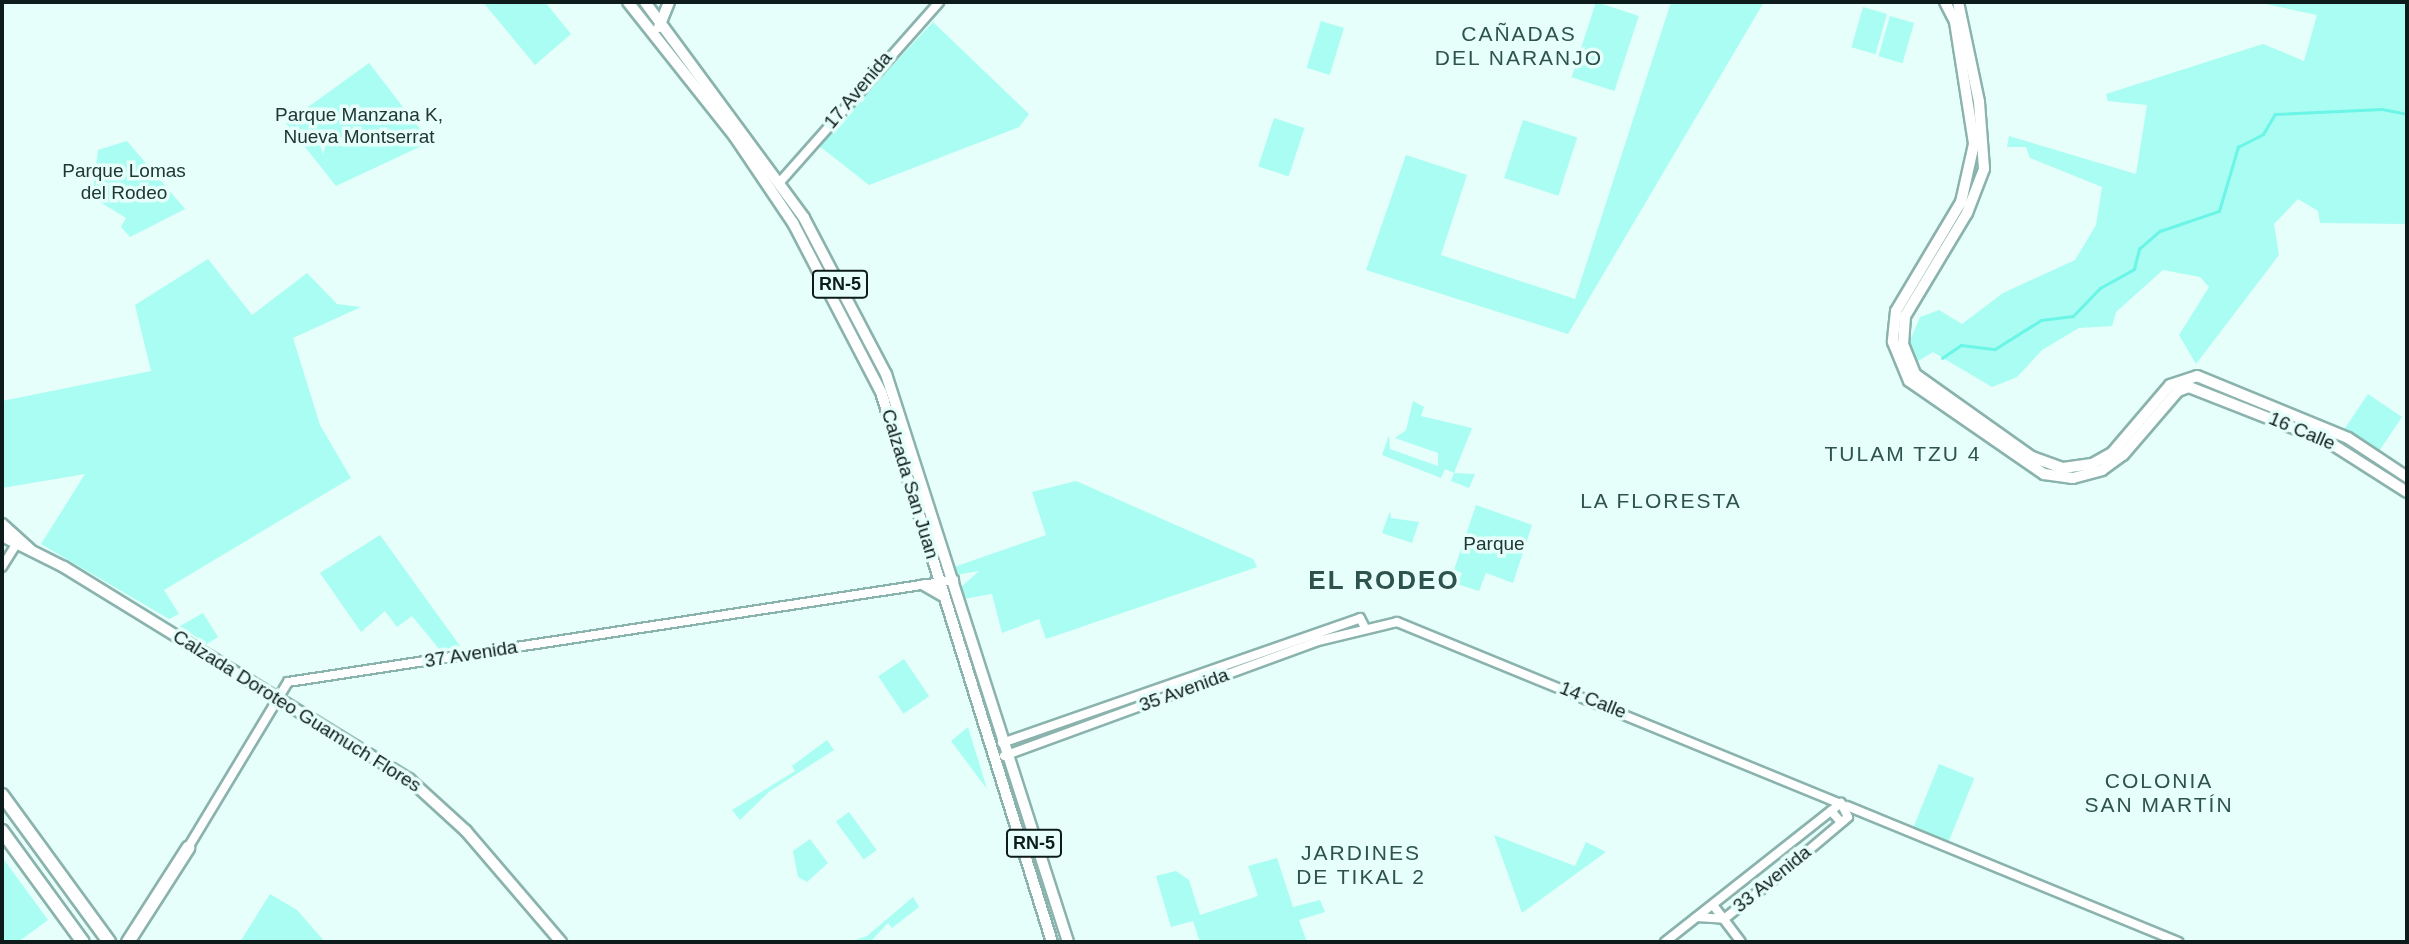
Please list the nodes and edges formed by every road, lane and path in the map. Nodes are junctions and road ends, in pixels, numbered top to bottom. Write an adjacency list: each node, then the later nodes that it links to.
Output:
1 (628, 2): 9 (main road, Calzada San Juan / RN-5)
2 (645, 2): 7 (main road, Calzada San Juan / RN-5)
3 (669, 2): 8 (main road)
4 (939, 2): 11 (street, 17 Avenida)
5 (1945, 2): 12 (main road)
6 (1958, 2): 12 (main road)
7 (655, 7): 8 (main road, Calzada San Juan / RN-5); 9 (main road)
8 (661, 21): 10 (main road); 11 (main road, Calzada San Juan / RN-5)
9 (647, 25): 10 (main road, Calzada San Juan / RN-5)
10 (655, 36): 21 (main road, Calzada San Juan / RN-5)
11 (780, 182): 20 (main road, Calzada San Juan / RN-5)
12 (1965, 417): 13 (main road)
13 (1978, 426): 14 (main road, 16 Calle); 15 (main road, 16 Calle)
14 (2407, 478)
15 (2407, 492)
16 (2, 524): 18 (main road, Calzada Doroteo Guamuch Flores)
17 (2, 536): 18 (main road, Calzada Doroteo Guamuch Flores)
18 (19, 540): 19 (street); 25 (main road, Calzada Doroteo Guamuch Flores)
19 (2, 567)
20 (954, 580): 21 (street, 37 Avenida); 26 (main road, Calzada San Juan / RN-5)
21 (940, 582): 22 (street, 37 Avenida); 23 (main road, Calzada San Juan / RN-5)
22 (924, 585): 23 (main road); 25 (street, 37 Avenida)
23 (946, 598): 41 (main road, Calzada San Juan / RN-5)
24 (1362, 622): 26 (street, 35 Avenida); 27 (street, 35 Avenida); 29 (street, 14 Calle)
25 (276, 697): 32 (street, 37 Avenida); 40 (main road, Calzada Doroteo Guamuch Flores)
26 (1000, 744): 27 (main road, Calzada San Juan / RN-5)
27 (1004, 756): 42 (main road, Calzada San Juan / RN-5)
28 (2, 795): 37 (highway)
29 (1840, 808): 30 (street, 14 Calle); 30 (street, 33 Avenida); 33 (street, 33 Avenida); 45 (street)
30 (1841, 822): 35 (street, 33 Avenida)
31 (2, 831): 36 (highway)
32 (188, 848): 38 (highway); 39 (street, 37 Avenida)
33 (1713, 905): 34 (street, 33 Avenida); 35 (street)
34 (1697, 917): 35 (street, 33 Avenida); 43 (street, 33 Avenida)
35 (1724, 919): 44 (street)
36 (83, 942)
37 (109, 942)
38 (128, 942)
39 (134, 942)
40 (561, 942)
41 (1052, 942)
42 (1068, 942)
43 (1665, 942)
44 (1741, 942)
45 (2178, 942)

